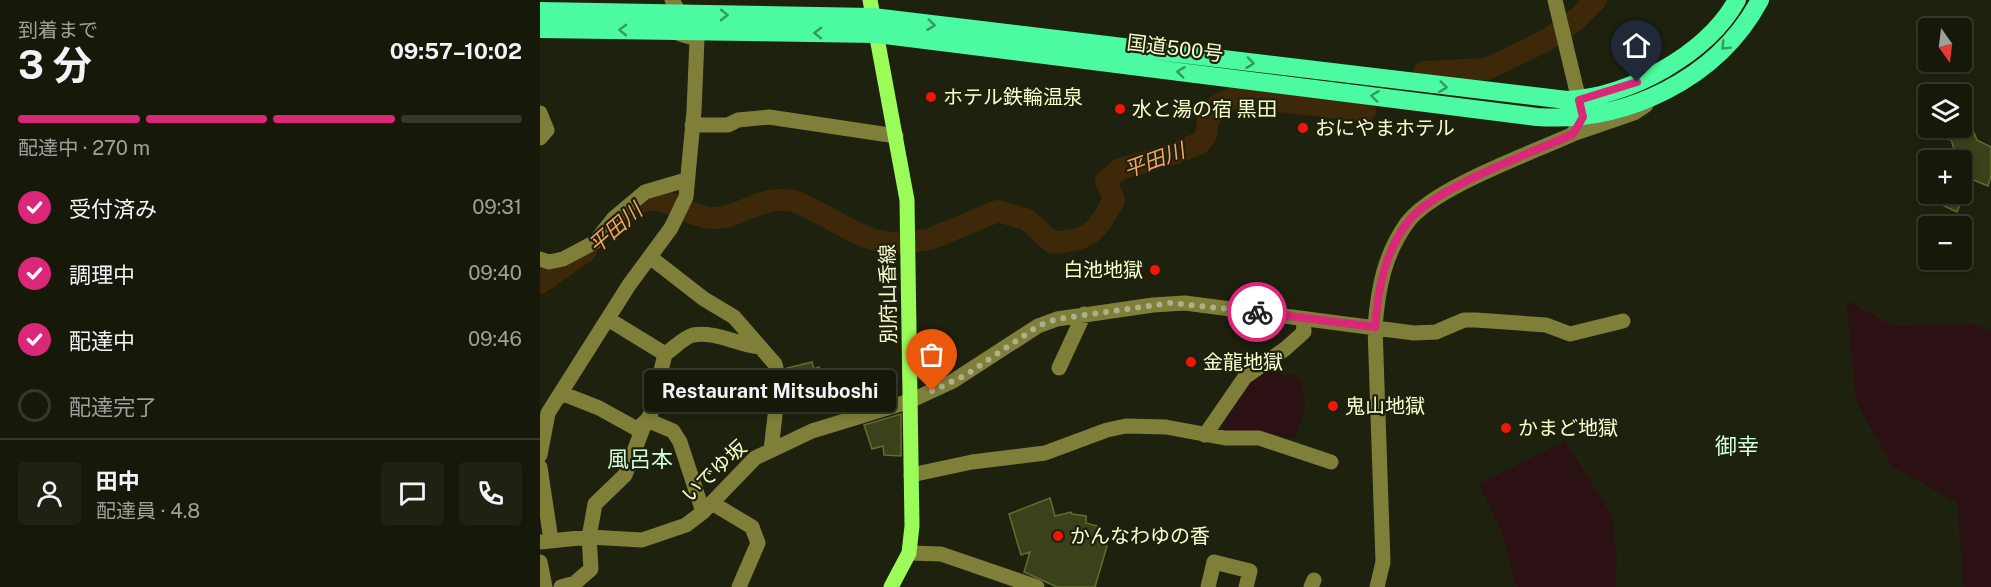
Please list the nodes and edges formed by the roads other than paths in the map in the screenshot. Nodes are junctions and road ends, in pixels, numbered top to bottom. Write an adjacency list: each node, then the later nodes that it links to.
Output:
1 (1555, 0): 9 (street)
2 (1737, 0): 9 (highway, 国道500号)
3 (1760, 0): 8 (highway, 国道500号, one-way to 8)
4 (540, 11): 5 (highway, 国道500号)
5 (677, 15): 6 (highway, 国道500号); 7 (highway, 国道500号, one-way to 7); 11 (street)
6 (873, 17): 9 (highway, 国道500号); 13 (main road, 別府山香線)
7 (540, 29)
8 (1663, 93): 9 (highway, 国道500号); 12 (street)
9 (1581, 108): 12 (street)
10 (540, 113): 14 (street)
11 (692, 125): 13 (street); 15 (street)
12 (1573, 134): 22 (street)
13 (896, 136): 27 (main road, 別府山香線)
14 (540, 138)
15 (686, 180): 16 (street); 17 (street)
16 (650, 257): 20 (street); 23 (street)
17 (540, 259)
18 (1084, 314): 19 (street, いでゆ坂); 25 (street); 27 (street, いでゆ坂)
19 (1303, 318): 22 (street, いでゆ坂); 30 (street)
20 (608, 319): 24 (street); 26 (street)
21 (1623, 321): 22 (street, いでゆ坂)
22 (1375, 327): 48 (street)
23 (760, 347): 24 (street); 31 (street)
24 (664, 354): 29 (street)
25 (1059, 368)
26 (561, 393): 28 (street); 29 (street)
27 (910, 401): 31 (street, いでゆ坂); 35 (main road, 別府山香線)
28 (544, 413): 32 (street)
29 (647, 420): 36 (street); 37 (street)
30 (1205, 435): 33 (street); 35 (street)
31 (771, 450): 36 (street, いでゆ坂)
32 (540, 455)
33 (1331, 462)
34 (540, 467): 38 (street)
35 (911, 475): 39 (main road, 別府山香線)
36 (708, 507): 37 (street, いでゆ坂); 43 (street)
37 (589, 537): 38 (street, いでゆ坂); 41 (street)
38 (545, 541)
39 (909, 553): 44 (main road, 別府山香線); 45 (street)
40 (540, 562): 42 (street)
41 (570, 586)
42 (545, 587)
43 (739, 587)
44 (891, 587)
45 (1038, 587)
46 (1208, 587): 47 (street)
47 (1246, 587)
48 (1377, 587)

